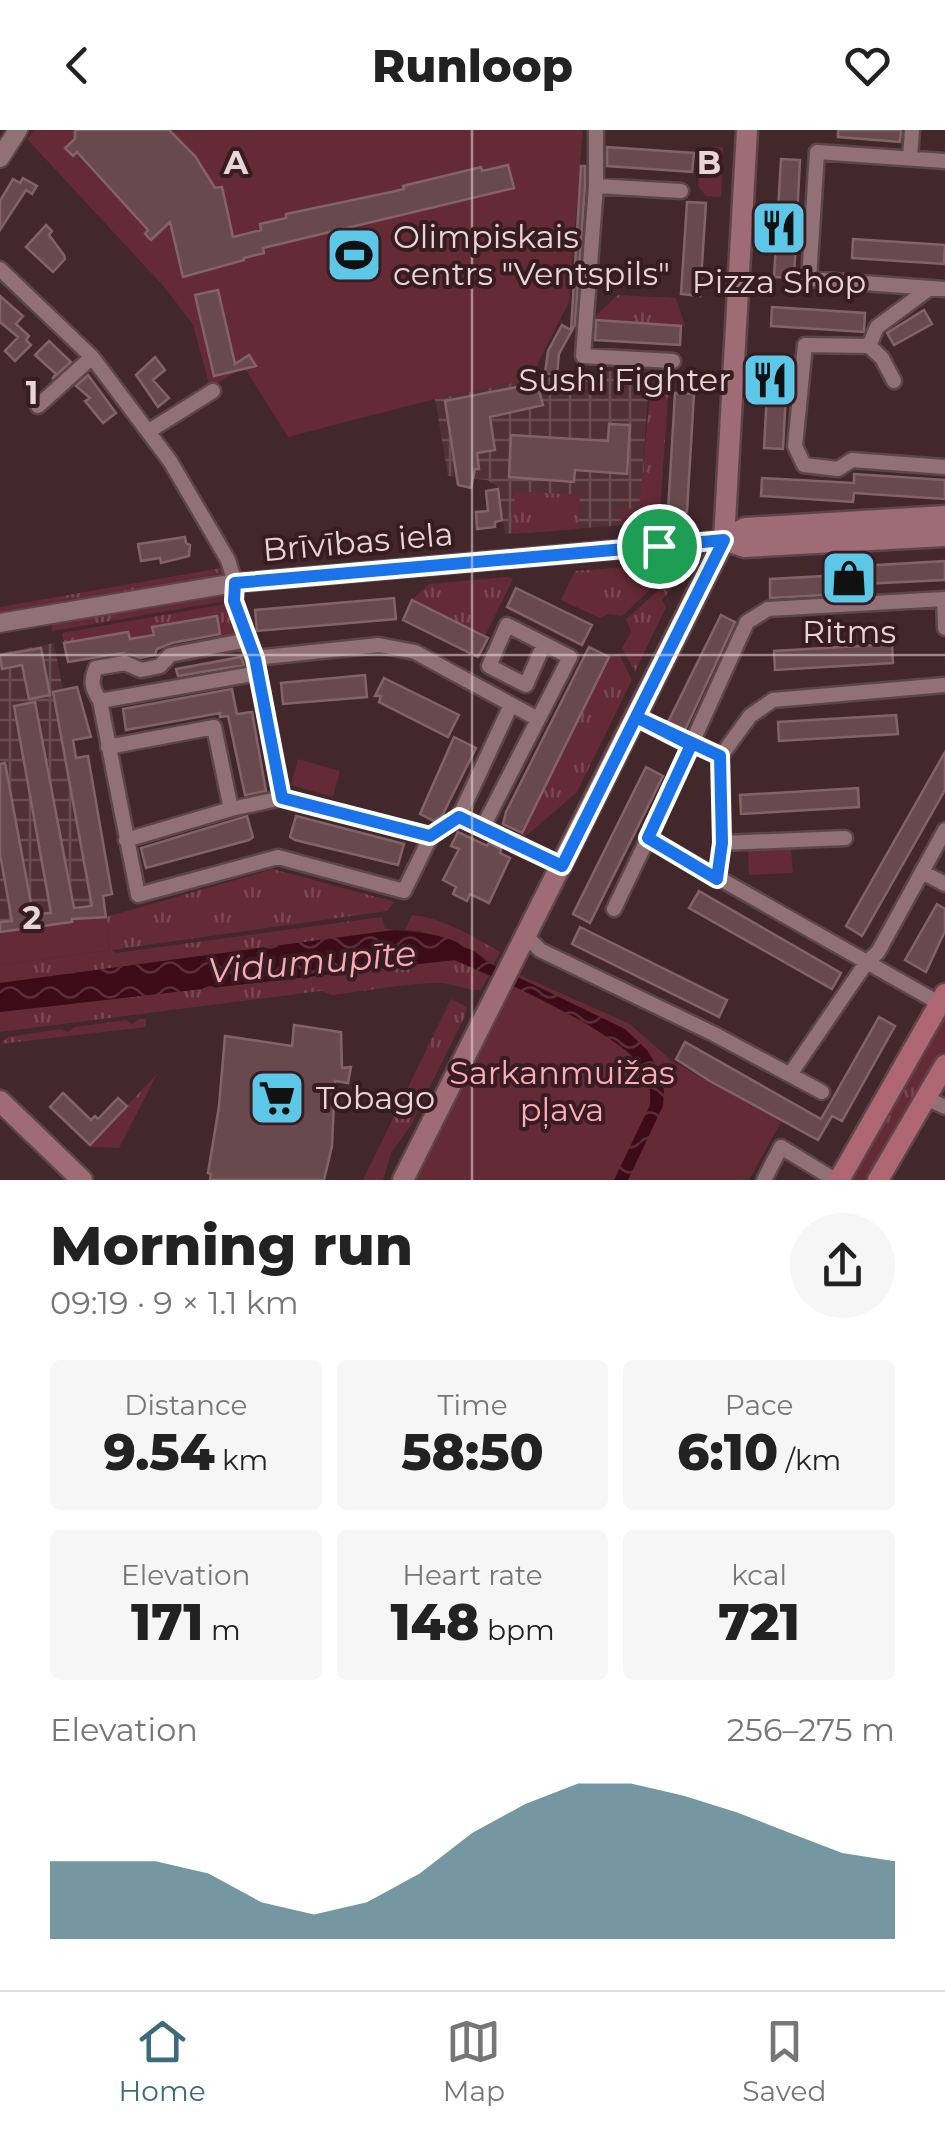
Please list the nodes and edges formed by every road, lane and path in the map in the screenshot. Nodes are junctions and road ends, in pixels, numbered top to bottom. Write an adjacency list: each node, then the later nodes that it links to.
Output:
1 (18, 130): 5 (street)
2 (596, 130): 8 (street)
3 (747, 130): 22 (main road)
4 (912, 130): 6 (street)
5 (0, 158)
6 (910, 158): 7 (street); 11 (street)
7 (945, 161)
8 (596, 186): 9 (street); 14 (street)
9 (681, 191)
10 (0, 269): 13 (street)
11 (938, 288): 12 (street)
12 (869, 346): 15 (street); 19 (street)
13 (92, 357): 17 (street); 18 (street)
14 (673, 361)
15 (894, 381)
16 (214, 390): 18 (street)
17 (38, 406)
18 (149, 431): 23 (street)
19 (945, 467)
20 (945, 516): 22 (main road, Brīvības iela)
21 (945, 536): 22 (main road, Brīvības iela)
22 (724, 540): 23 (street, Brīvības iela); 34 (main road)
23 (235, 583): 24 (street, Brīvības iela); 26 (street)
24 (0, 623)
25 (945, 628): 36 (street)
26 (248, 640): 28 (street); 32 (street)
27 (544, 644): 29 (street); 29 (street); 31 (street)
28 (256, 665): 32 (street); 33 (street); 39 (street)
29 (526, 685): 31 (street)
30 (945, 685): 38 (street)
31 (547, 698): 35 (street)
32 (100, 701): 37 (street)
33 (511, 705): 35 (street); 41 (street)
34 (636, 717): 36 (street); 49 (main road)
35 (536, 718): 42 (street)
36 (691, 745): 38 (street); 45 (street)
37 (108, 747): 40 (street); 47 (street)
38 (720, 756): 48 (street)
39 (282, 798): 40 (street); 44 (street)
40 (231, 808): 47 (street)
41 (459, 817): 42 (street); 44 (street)
42 (483, 828): 49 (street)
43 (945, 830): 50 (street)
44 (430, 836): 47 (street)
45 (648, 838): 51 (street); 53 (street)
46 (845, 838): 48 (street)
47 (126, 840)
48 (722, 843): 51 (street)
49 (562, 866): 54 (main road)
50 (922, 872): 52 (street); 55 (street)
51 (717, 879): 55 (street)
52 (945, 884)
53 (614, 908)
54 (522, 945): 58 (street); 63 (main road)
55 (866, 963): 56 (street); 58 (street)
56 (942, 999): 65 (main road)
57 (945, 1065): 61 (main road)
58 (791, 1073): 59 (street)
59 (822, 1092)
60 (0, 1100): 62 (main road)
61 (936, 1102): 66 (main road)
62 (82, 1180)
63 (403, 1180)
64 (764, 1180): 65 (street)
65 (837, 1180)
66 (878, 1180)

